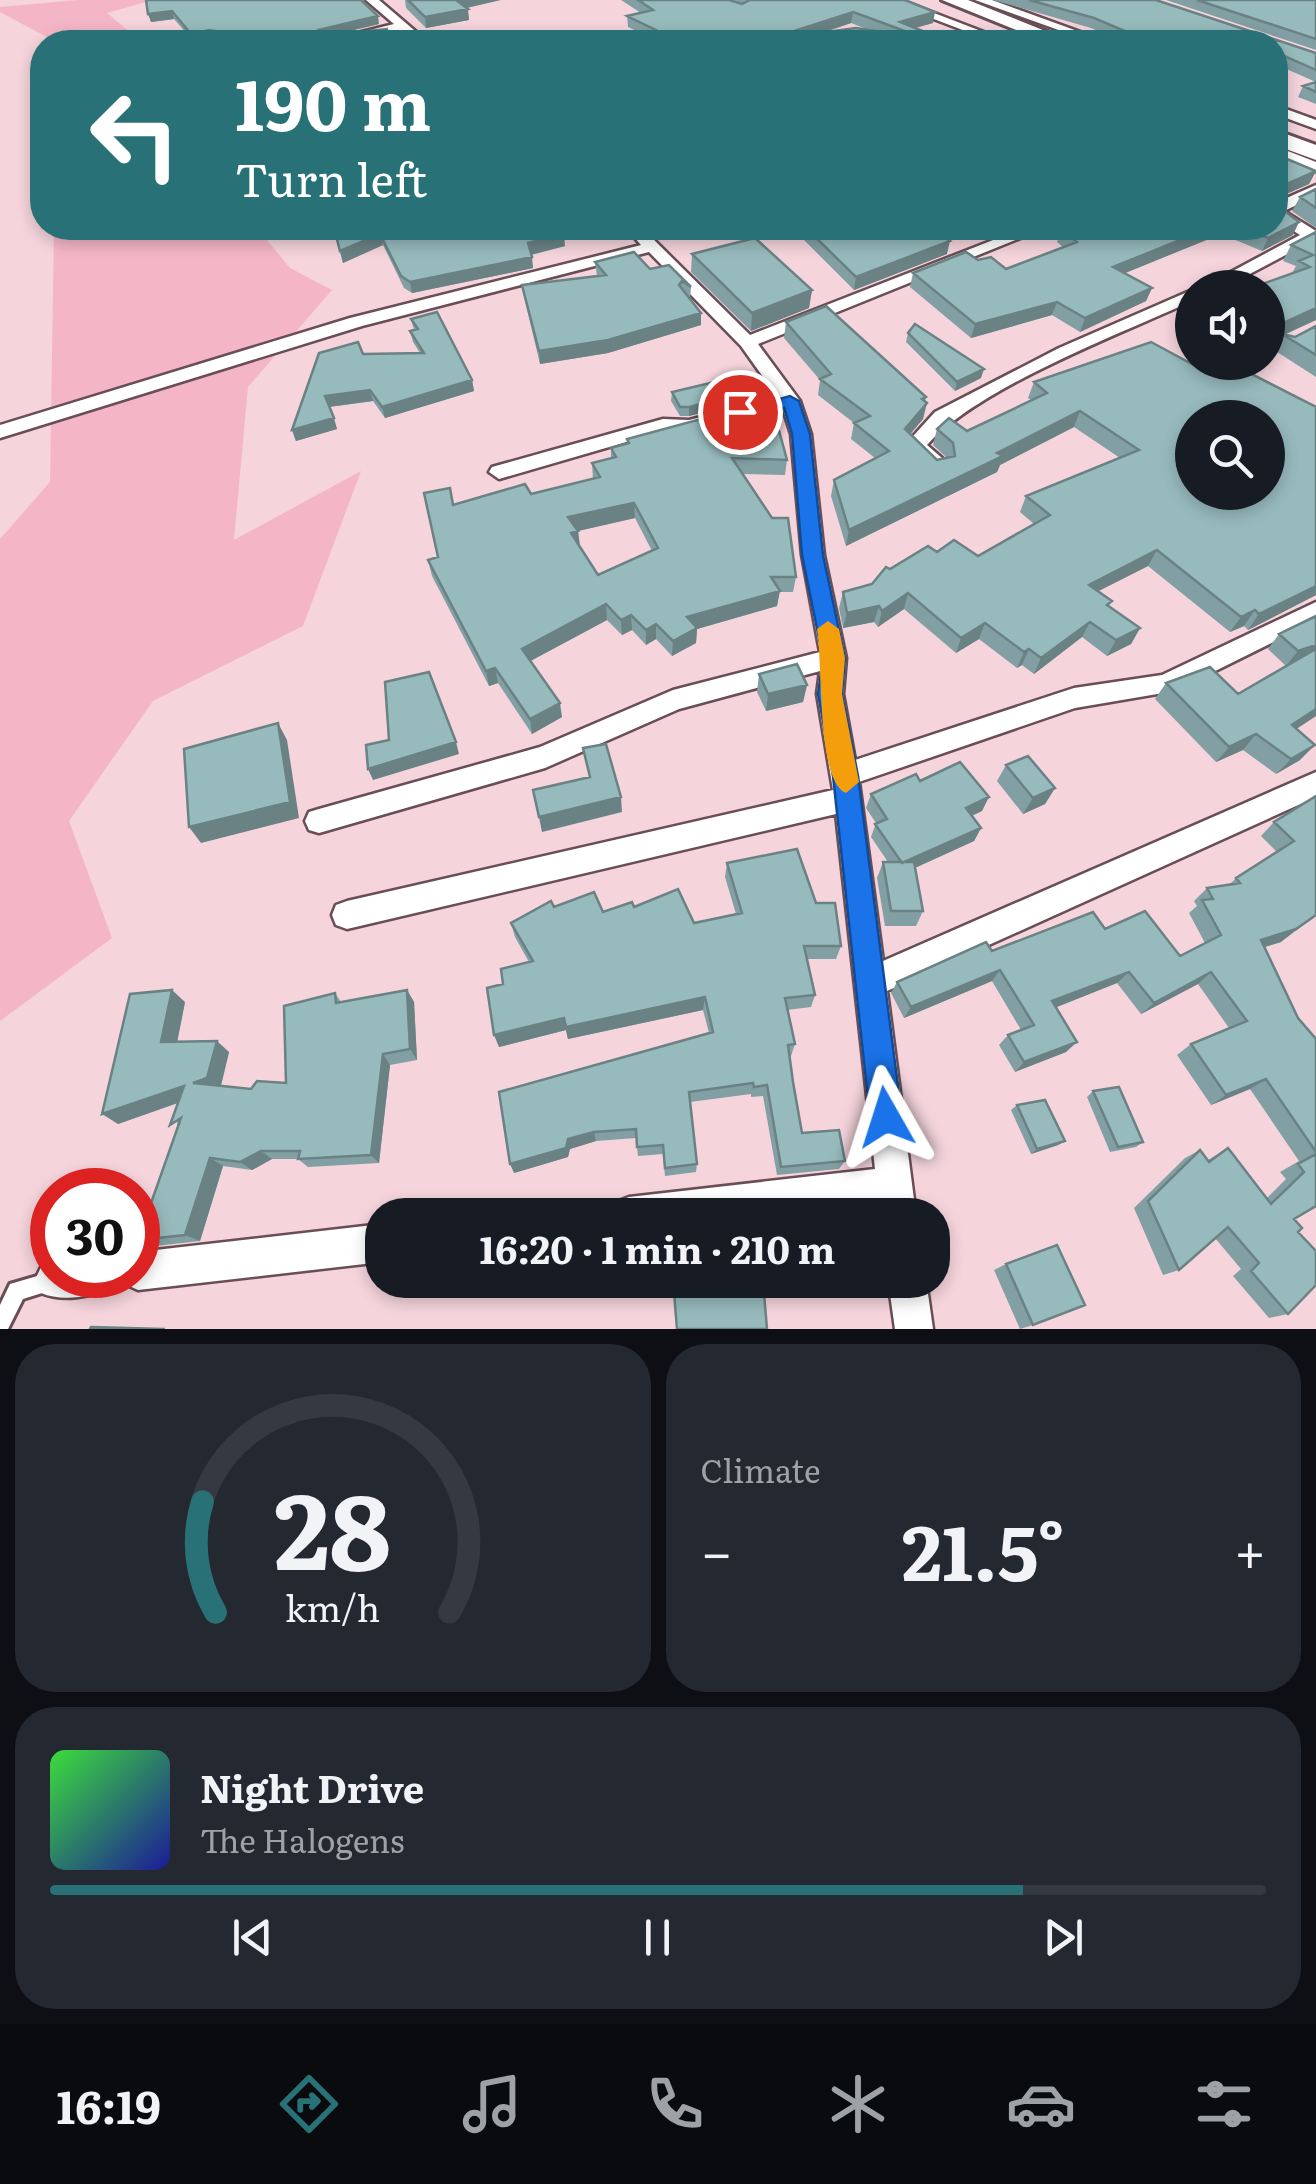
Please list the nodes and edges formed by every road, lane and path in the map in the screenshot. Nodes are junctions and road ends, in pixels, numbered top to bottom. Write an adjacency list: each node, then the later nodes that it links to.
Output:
1 (372, 0): 7 (street)
2 (924, 0): 11 (highway)
3 (951, 0): 6 (highway)
4 (895, 1): 10 (street)
5 (1021, 7): 6 (street); 6 (street); 13 (street)
6 (988, 8): 12 (highway)
7 (401, 26): 8 (street); 9 (street)
8 (382, 30)
9 (406, 30)
10 (972, 30)
11 (1003, 30)
12 (1037, 30)
13 (1074, 30)
14 (1316, 103): 15 (street)
15 (1288, 112)
16 (1288, 117): 18 (street)
17 (1288, 122): 19 (highway)
18 (1316, 124)
19 (1316, 141)
20 (1288, 142): 21 (highway)
21 (1316, 153)
22 (1288, 155): 23 (street)
23 (1316, 167)
24 (1316, 190): 25 (street)
25 (1288, 204)
26 (1288, 219): 30 (street)
27 (648, 240): 29 (street)
28 (1006, 240): 32 (street)
29 (655, 246): 32 (street); 34 (street)
30 (1244, 270)
31 (1175, 303): 35 (street)
32 (747, 342): 33 (street)
33 (790, 401): 36 (street); 38 (street)
34 (0, 432)
35 (939, 466)
36 (499, 472)
37 (1316, 611): 40 (street)
38 (834, 658): 40 (street); 41 (street)
39 (1316, 784): 43 (street)
40 (847, 787): 42 (street); 43 (street)
41 (319, 821)
42 (347, 915)
43 (871, 982): 44 (street)
44 (896, 1198)
45 (365, 1245): 46 (street)
46 (160, 1268)
47 (30, 1287): 49 (lane)
48 (910, 1298): 50 (street)
49 (0, 1324)
50 (914, 1329)

